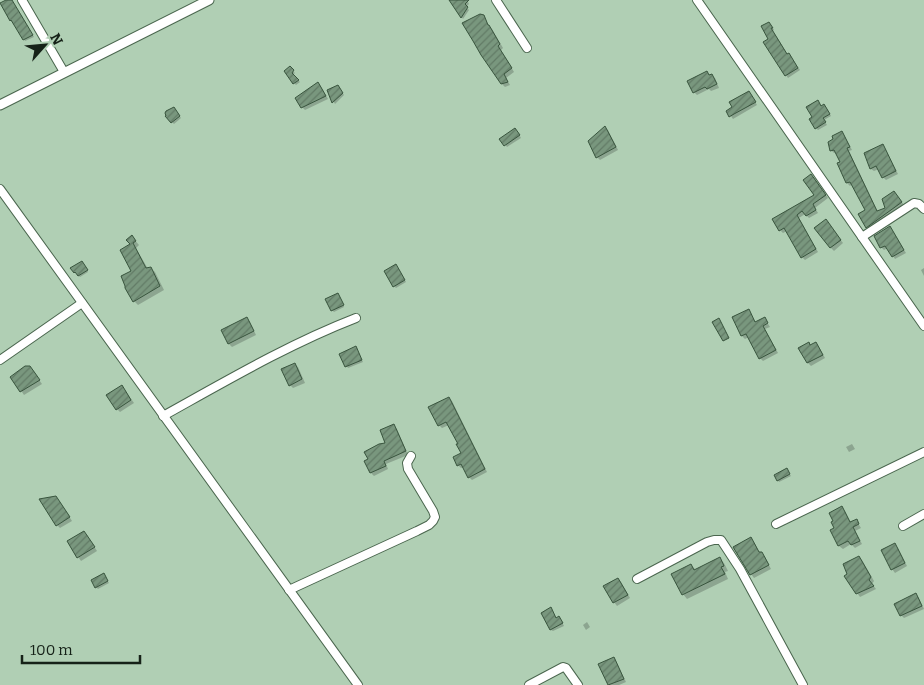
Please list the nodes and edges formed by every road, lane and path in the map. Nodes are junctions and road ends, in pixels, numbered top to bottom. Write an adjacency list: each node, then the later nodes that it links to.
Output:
1 (22, 0): 6 (street)
2 (209, 0): 6 (street)
3 (496, 0): 5 (street)
4 (697, 0): 10 (street)
5 (527, 48)
6 (64, 72): 7 (street)
7 (0, 105)
8 (0, 189): 11 (street)
9 (924, 209): 10 (street)
10 (862, 236): 13 (street)
11 (82, 303): 14 (street); 15 (street)
12 (356, 318): 15 (street)
13 (924, 326)
14 (0, 360)
15 (164, 416): 22 (street)
16 (924, 452): 19 (street)
17 (412, 456): 22 (street)
18 (924, 514): 20 (street)
19 (776, 524)
20 (903, 526)
21 (637, 579): 26 (street)
22 (289, 590): 23 (street)
23 (358, 685)
24 (529, 685): 25 (street)
25 (578, 685)
26 (803, 685)

